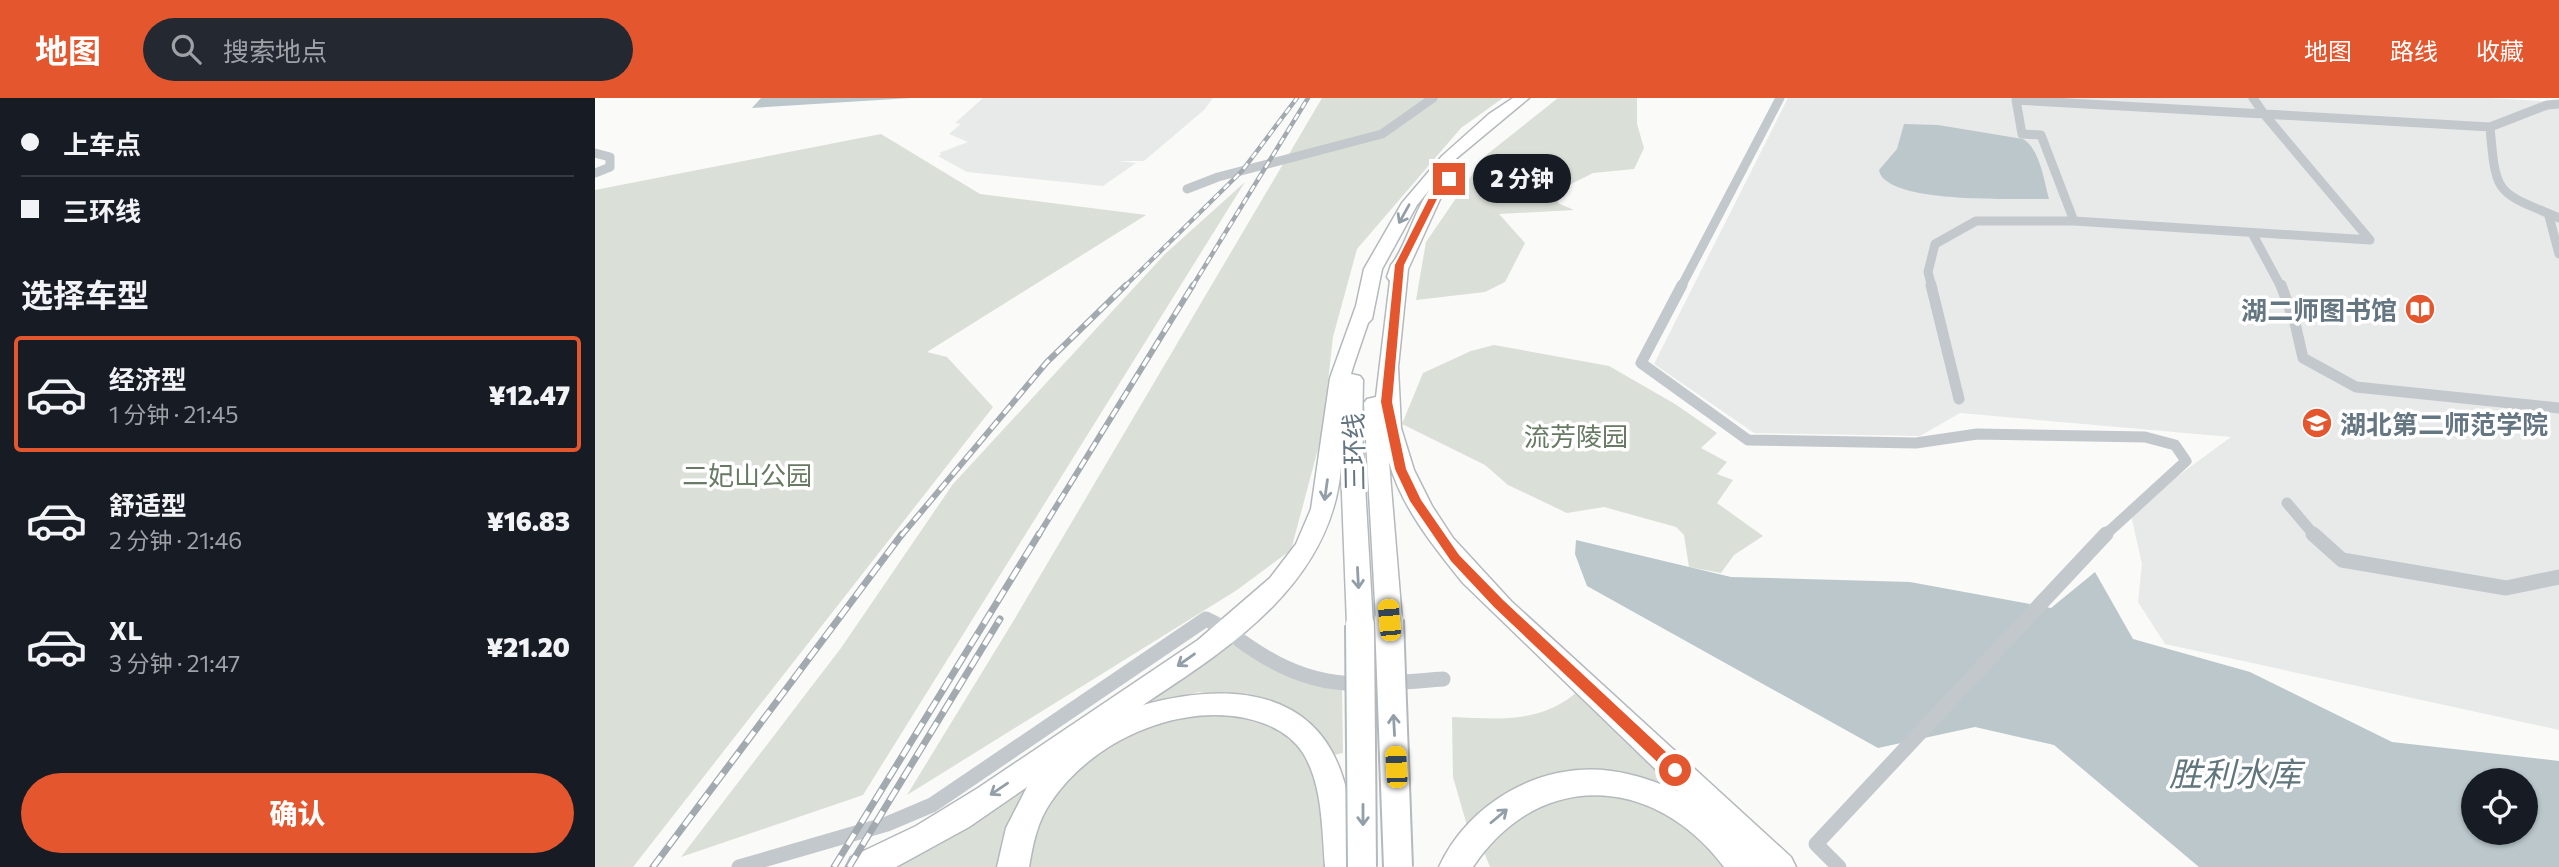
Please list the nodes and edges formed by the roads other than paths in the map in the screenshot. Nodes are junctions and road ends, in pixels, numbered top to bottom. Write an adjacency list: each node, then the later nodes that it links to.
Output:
1 (1433, 98): 11 (street)
2 (1522, 98): 17 (highway, 三环线, one-way to 17)
3 (1538, 98): 16 (highway, 三环线)
4 (1780, 98): 34 (street)
5 (2253, 98): 7 (street)
6 (2559, 104): 8 (street)
7 (2263, 113): 8 (street); 13 (street); 14 (street)
8 (2490, 127): 12 (street)
9 (595, 153): 10 (street)
10 (595, 173)
11 (1187, 189)
12 (2554, 217): 15 (street)
13 (2074, 221): 14 (street); 18 (street)
14 (2252, 233): 19 (street)
15 (2559, 254)
16 (1400, 265): 30 (highway, 三环线, one-way to 16, bridge); 33 (highway)
17 (1366, 305): 26 (highway, one-way to 26); 29 (highway, 三环线, one-way to 29, bridge)
18 (1959, 399)
19 (2559, 408)
20 (2287, 503): 21 (street)
21 (2559, 577)
22 (1220, 626): 25 (street)
23 (1234, 636): 24 (street)
24 (1443, 679)
25 (739, 867)
26 (862, 867)
27 (1013, 867): 28 (highway)
28 (1341, 867)
29 (1362, 867)
30 (1398, 867)
31 (1455, 867): 32 (highway, one-way to 32)
32 (1744, 867)
33 (1780, 867)
34 (1839, 867)

